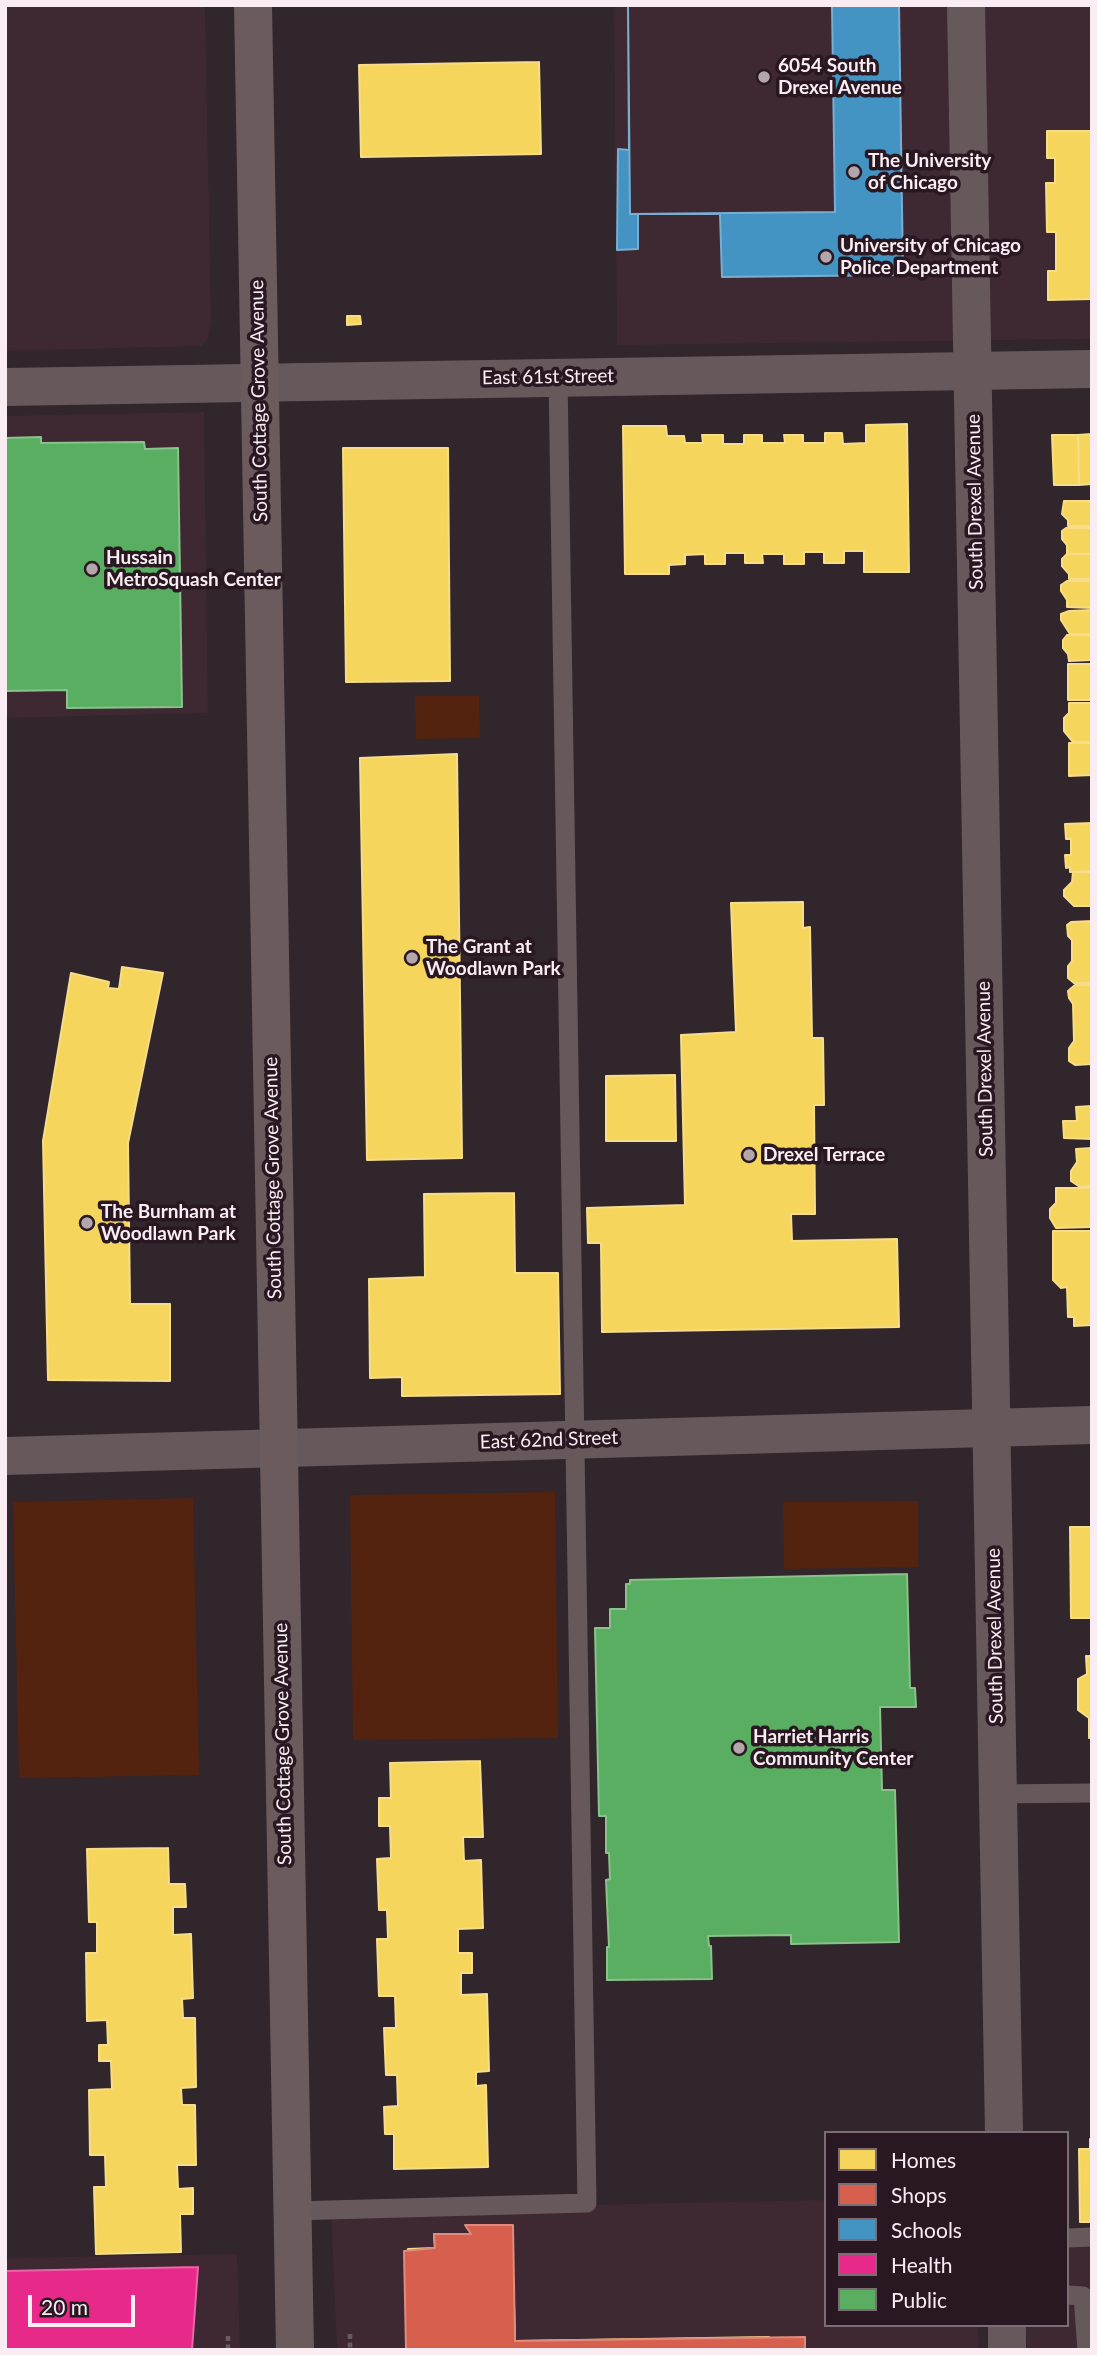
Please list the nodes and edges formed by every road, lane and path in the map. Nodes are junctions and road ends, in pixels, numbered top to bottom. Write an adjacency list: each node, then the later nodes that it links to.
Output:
1 (253, 5): 6 (main road, South Cottage Grove Avenue)
2 (966, 5): 4 (street, South Drexel Avenue)
3 (1092, 369): 4 (street, East 61st Street)
4 (973, 371): 5 (street, East 61st Street); 9 (street, South Drexel Avenue)
5 (558, 377): 6 (street, East 61st Street); 10 (lane)
6 (259, 381): 7 (street, East 61st Street); 11 (main road, South Cottage Grove Avenue)
7 (5, 387)
8 (1092, 1424): 9 (street, East 62nd Street)
9 (991, 1426): 10 (street, East 62nd Street); 14 (street, South Drexel Avenue)
10 (576, 1439): 11 (street, East 62nd Street); 16 (lane)
11 (278, 1449): 12 (street, East 62nd Street); 16 (main road, South Cottage Grove Avenue)
12 (5, 1456)
13 (1092, 1793): 14 (lane)
14 (997, 1794): 15 (street, South Drexel Avenue)
15 (1003, 2131)
16 (292, 2211): 24 (main road, South Cottage Grove Avenue)
17 (1092, 2237): 18 (lane)
18 (1069, 2238)
19 (1081, 2290): 27 (lane)
20 (1007, 2327): 26 (street)
21 (350, 2334): 25 (path)
22 (228, 2336): 23 (path)
23 (228, 2350)
24 (295, 2350)
25 (350, 2350)
26 (1007, 2350)
27 (1087, 2350)

